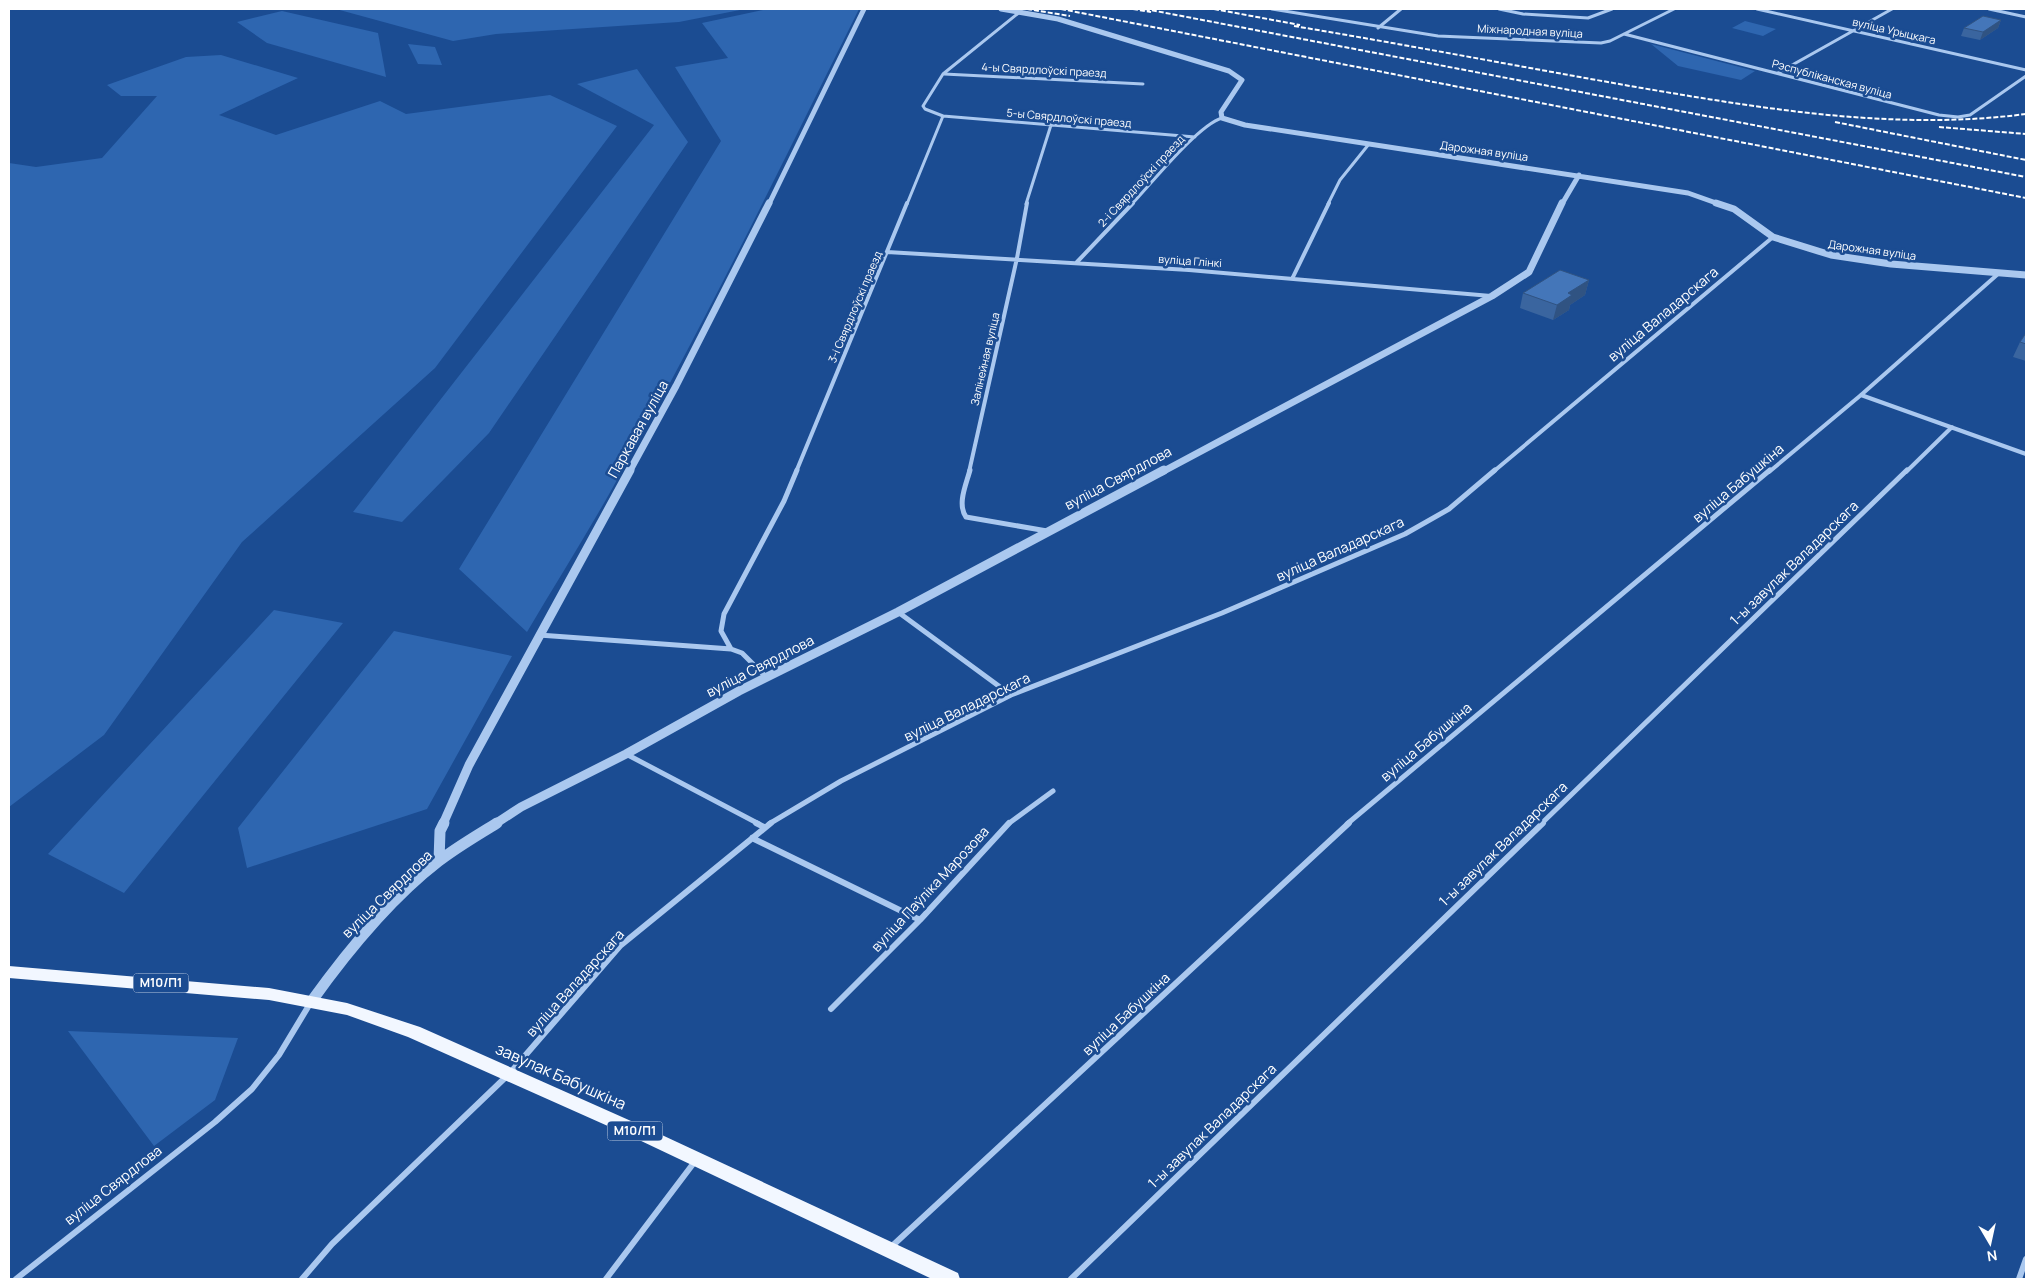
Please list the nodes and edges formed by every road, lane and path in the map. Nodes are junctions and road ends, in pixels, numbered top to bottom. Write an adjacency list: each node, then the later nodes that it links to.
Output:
1 (864, 9): 41 (street, Паркавая вуліца)
2 (1000, 9): 12 (street)
3 (1272, 9): 11 (street, Міжнародная вуліца)
4 (1401, 9): 14 (street)
5 (1498, 9): 6 (street)
6 (1612, 9)
7 (1674, 9): 16 (street, Міжнародная вуліца)
8 (1757, 9): 15 (street, вуліца Урыцкага)
9 (1892, 9): 15 (street)
10 (1989, 9): 13 (street)
11 (1296, 10): 14 (street, Міжнародная вуліца)
12 (1021, 11): 19 (street); 23 (street)
13 (2026, 16)
14 (1378, 28): 16 (street, Міжнародная вуліца)
15 (1853, 31): 17 (street, вуліца Урыцкага); 18 (street)
16 (1624, 34): 18 (street, Рэспубліканская вуліца)
17 (2026, 70)
18 (1778, 73): 20 (street, Рэспубліканская вуліца)
19 (943, 74): 21 (street, 4-ы Свярдлоўскі праезд); 22 (street)
20 (2026, 76)
21 (1143, 84)
22 (943, 116): 24 (street, 5-ы Свярдлоўскі праезд); 29 (street, 3-і Свярдлоўскі праезд)
23 (1222, 118): 25 (street, 2-і Свярдлоўскі праезд); 26 (street, Дарожная вуліца)
24 (1052, 125): 25 (street, 5-ы Свярдлоўскі праезд); 30 (street, Залінейная вуліца)
25 (1195, 137): 31 (street, 2-і Свярдлоўскі праезд)
26 (1369, 144): 27 (street, Дарожная вуліца); 34 (street)
27 (1579, 175): 28 (street, Дарожная вуліца); 35 (street, вуліца Свярдлова)
28 (1773, 237): 32 (street, Дарожная вуліца); 44 (street, вуліца Валадарскага)
29 (887, 252): 30 (street, вуліца Глінкі); 42 (street, 3-і Свярдлоўскі праезд)
30 (1017, 258): 31 (street, вуліца Глінкі); 39 (street, Залінейная вуліца)
31 (1077, 262): 34 (street, вуліца Глінкі)
32 (1998, 274): 33 (street, Дарожная вуліца); 36 (street, вуліца Бабушкіна)
33 (2026, 275)
34 (1293, 277): 35 (street, вуліца Глінкі)
35 (1492, 296): 39 (street, вуліца Свярдлова)
36 (1861, 395): 37 (street); 56 (street, вуліца Бабушкіна)
37 (1952, 427): 38 (street); 62 (street, 1-ы завулак Валадарскага)
38 (2026, 454)
39 (1046, 531): 40 (street, вуліца Свярдлова)
40 (898, 612): 43 (street, вуліца Свярдлова); 44 (street)
41 (539, 635): 42 (street); 49 (street, Паркавая вуліца)
42 (731, 649): 43 (street)
43 (766, 677): 45 (street, вуліца Свярдлова)
44 (1011, 695): 47 (street, вуліца Валадарскага)
45 (626, 754): 47 (street); 49 (street, вуліца Свярдлова)
46 (1053, 791): 50 (street, вуліца Паўліка Марозова)
47 (764, 826): 48 (street, вуліца Валадарскага)
48 (752, 838): 50 (street); 54 (street, вуліца Валадарскага)
49 (439, 861): 52 (street, вуліца Свярдлова)
50 (920, 920): 53 (street, вуліца Паўліка Марозова)
51 (9, 972): 52 (main road, М10/П1)
52 (311, 1002): 54 (main road, завулак Бабушкіна / М10/П1); 58 (street, вуліца Свярдлова)
53 (831, 1009)
54 (510, 1073): 55 (main road, завулак Бабушкіна / М10/П1); 59 (street, вуліца Валадарскага)
55 (696, 1160): 56 (main road, завулак Бабушкіна / М10/П1); 60 (street)
56 (888, 1250): 61 (main road, завулак Бабушкіна / М10/П1)
57 (2026, 1259): 63 (street)
58 (16, 1279)
59 (302, 1279)
60 (606, 1279)
61 (951, 1279)
62 (1071, 1279)
63 (2018, 1279)

